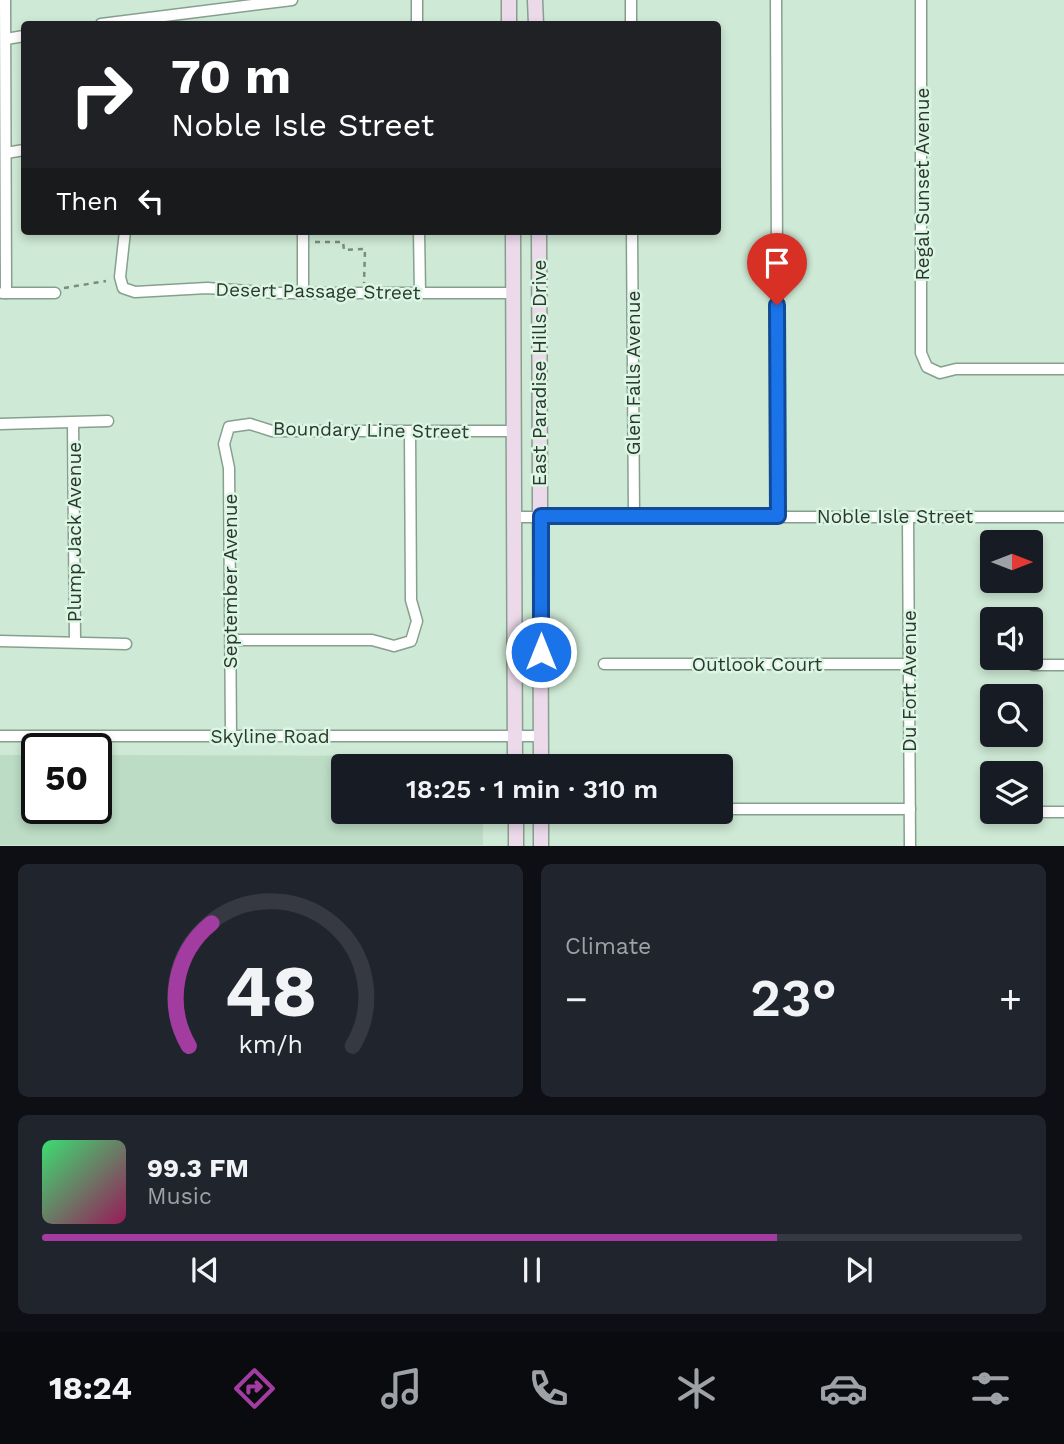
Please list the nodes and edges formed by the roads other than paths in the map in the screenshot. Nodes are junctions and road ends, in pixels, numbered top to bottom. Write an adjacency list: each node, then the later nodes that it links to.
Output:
1 (5, 0): 15 (street)
2 (292, 0): 9 (street)
3 (417, 0): 10 (street)
4 (509, 0): 11 (main road)
5 (535, 0): 12 (main road)
6 (631, 0): 13 (street)
7 (776, 0): 38 (street)
8 (921, 0): 29 (street, Regal Sunset Avenue)
9 (125, 21)
10 (417, 21)
11 (509, 21)
12 (536, 21)
13 (631, 21)
14 (21, 36): 15 (street)
15 (6, 39): 17 (street)
16 (21, 150): 17 (street)
17 (6, 153): 25 (street)
18 (125, 235): 26 (street, Desert Passage Street)
19 (303, 235): 26 (street)
20 (419, 235): 27 (street)
21 (513, 235): 28 (main road, East Paradise Hills Drive)
22 (539, 235): 36 (main road, East Paradise Hills Drive)
23 (632, 235): 37 (street, Glen Falls Avenue)
24 (57, 291): 25 (street)
25 (3, 293)
26 (303, 293): 27 (street, Desert Passage Street)
27 (420, 293): 28 (street, Desert Passage Street)
28 (513, 293): 34 (main road, East Paradise Hills Drive)
29 (1064, 369)
30 (107, 421): 32 (street)
31 (0, 424): 32 (street)
32 (74, 424): 44 (street, Plump Jack Avenue)
33 (229, 427): 35 (street, Boundary Line Street); 42 (street, September Avenue)
34 (514, 431): 35 (street, Boundary Line Street); 39 (main road, East Paradise Hills Drive)
35 (410, 432): 42 (street)
36 (541, 516): 37 (street, Noble Isle Street); 39 (street, Noble Isle Street); 52 (main road, East Paradise Hills Drive)
37 (634, 516): 38 (street, Noble Isle Street)
38 (778, 516): 40 (street, Noble Isle Street)
39 (516, 517): 51 (main road, East Paradise Hills Drive)
40 (908, 517): 41 (street, Noble Isle Street); 47 (street, Du Fort Avenue)
41 (1064, 517)
42 (231, 640): 53 (street, September Avenue)
43 (0, 641): 44 (street)
44 (75, 641): 45 (street)
45 (126, 644)
46 (604, 664): 47 (street, Outlook Court)
47 (909, 664): 57 (street, Du Fort Avenue)
48 (1043, 665): 49 (street)
49 (1064, 665)
50 (0, 736): 53 (street, Skyline Road)
51 (515, 736): 52 (street, Skyline Road); 53 (street, Skyline Road); 54 (main road, East Paradise Hills Drive)
52 (540, 736): 55 (main road, East Paradise Hills Drive)
53 (230, 737)
54 (515, 754)
55 (541, 754)
56 (733, 809): 57 (street)
57 (910, 809): 64 (street, Du Fort Avenue)
58 (1043, 812): 59 (street)
59 (1064, 812)
60 (516, 824): 62 (main road)
61 (541, 824): 63 (main road)
62 (516, 845)
63 (541, 845)
64 (910, 845)

